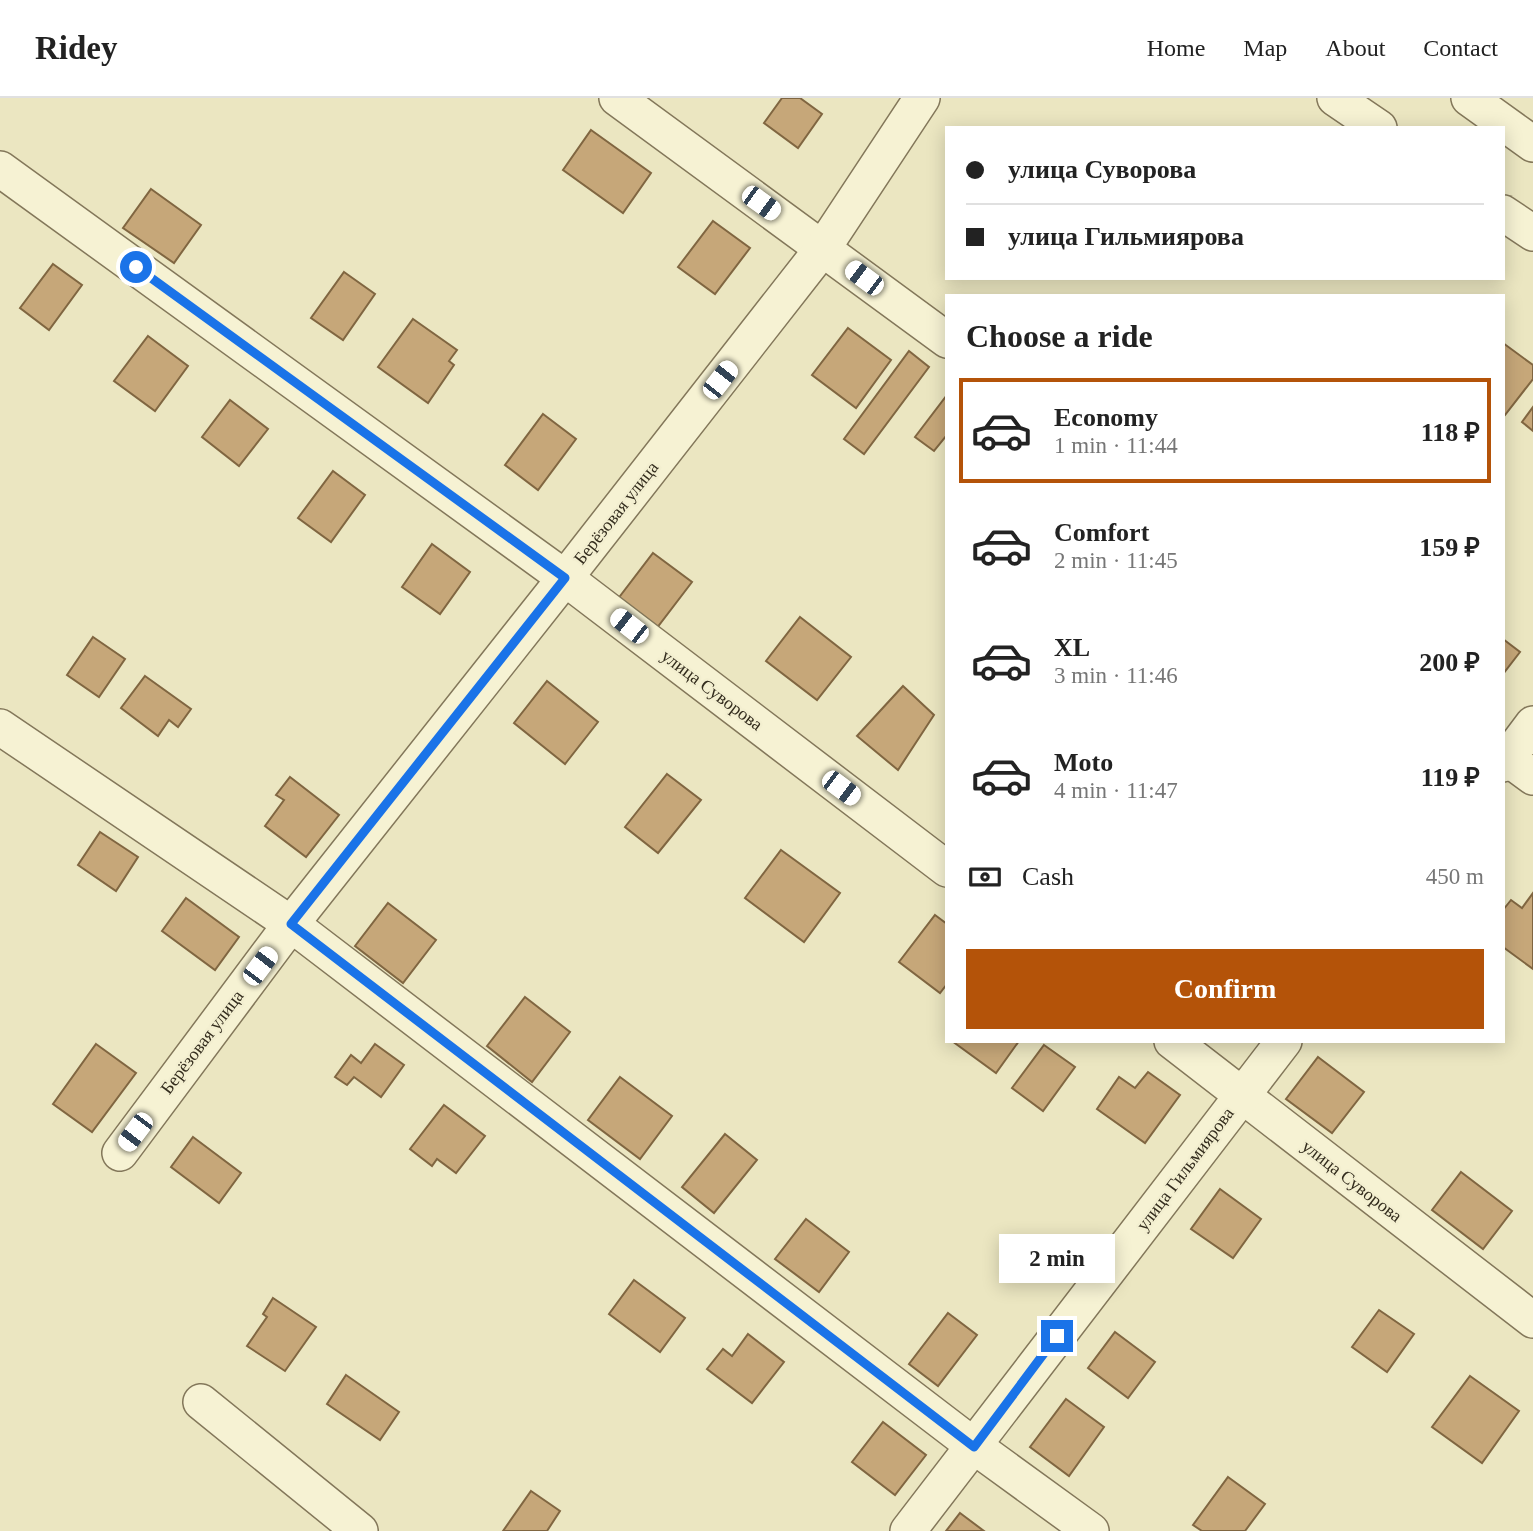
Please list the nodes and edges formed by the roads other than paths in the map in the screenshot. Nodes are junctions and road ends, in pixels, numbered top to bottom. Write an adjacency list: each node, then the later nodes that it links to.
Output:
1 (617, 98): 10 (street)
2 (922, 98): 10 (street, Берёзовая улица)
3 (1335, 98): 5 (street)
4 (1469, 98): 6 (street)
5 (1375, 126)
6 (1533, 144)
7 (0, 169): 12 (street, улица Суворова)
8 (1505, 214): 9 (street)
9 (1533, 233)
10 (823, 248): 11 (street); 12 (street, Берёзовая улица)
11 (945, 339)
12 (565, 578): 16 (street, улица Суворова); 17 (street, Берёзовая улица)
13 (1533, 723): 15 (street)
14 (0, 727): 17 (street)
15 (1512, 764)
16 (945, 867)
17 (291, 924): 21 (street, Берёзовая улица); 24 (street)
18 (1175, 1043): 20 (street, улица Суворова)
19 (1282, 1043): 20 (street, улица Гильмиярова)
20 (1242, 1095): 22 (street, улица Суворова); 24 (street, улица Гильмиярова)
21 (120, 1153)
22 (1533, 1320)
23 (201, 1402): 25 (street)
24 (974, 1447): 26 (street, улица Гильмиярова); 27 (street)
25 (360, 1531)
26 (908, 1531)
27 (1091, 1531)

